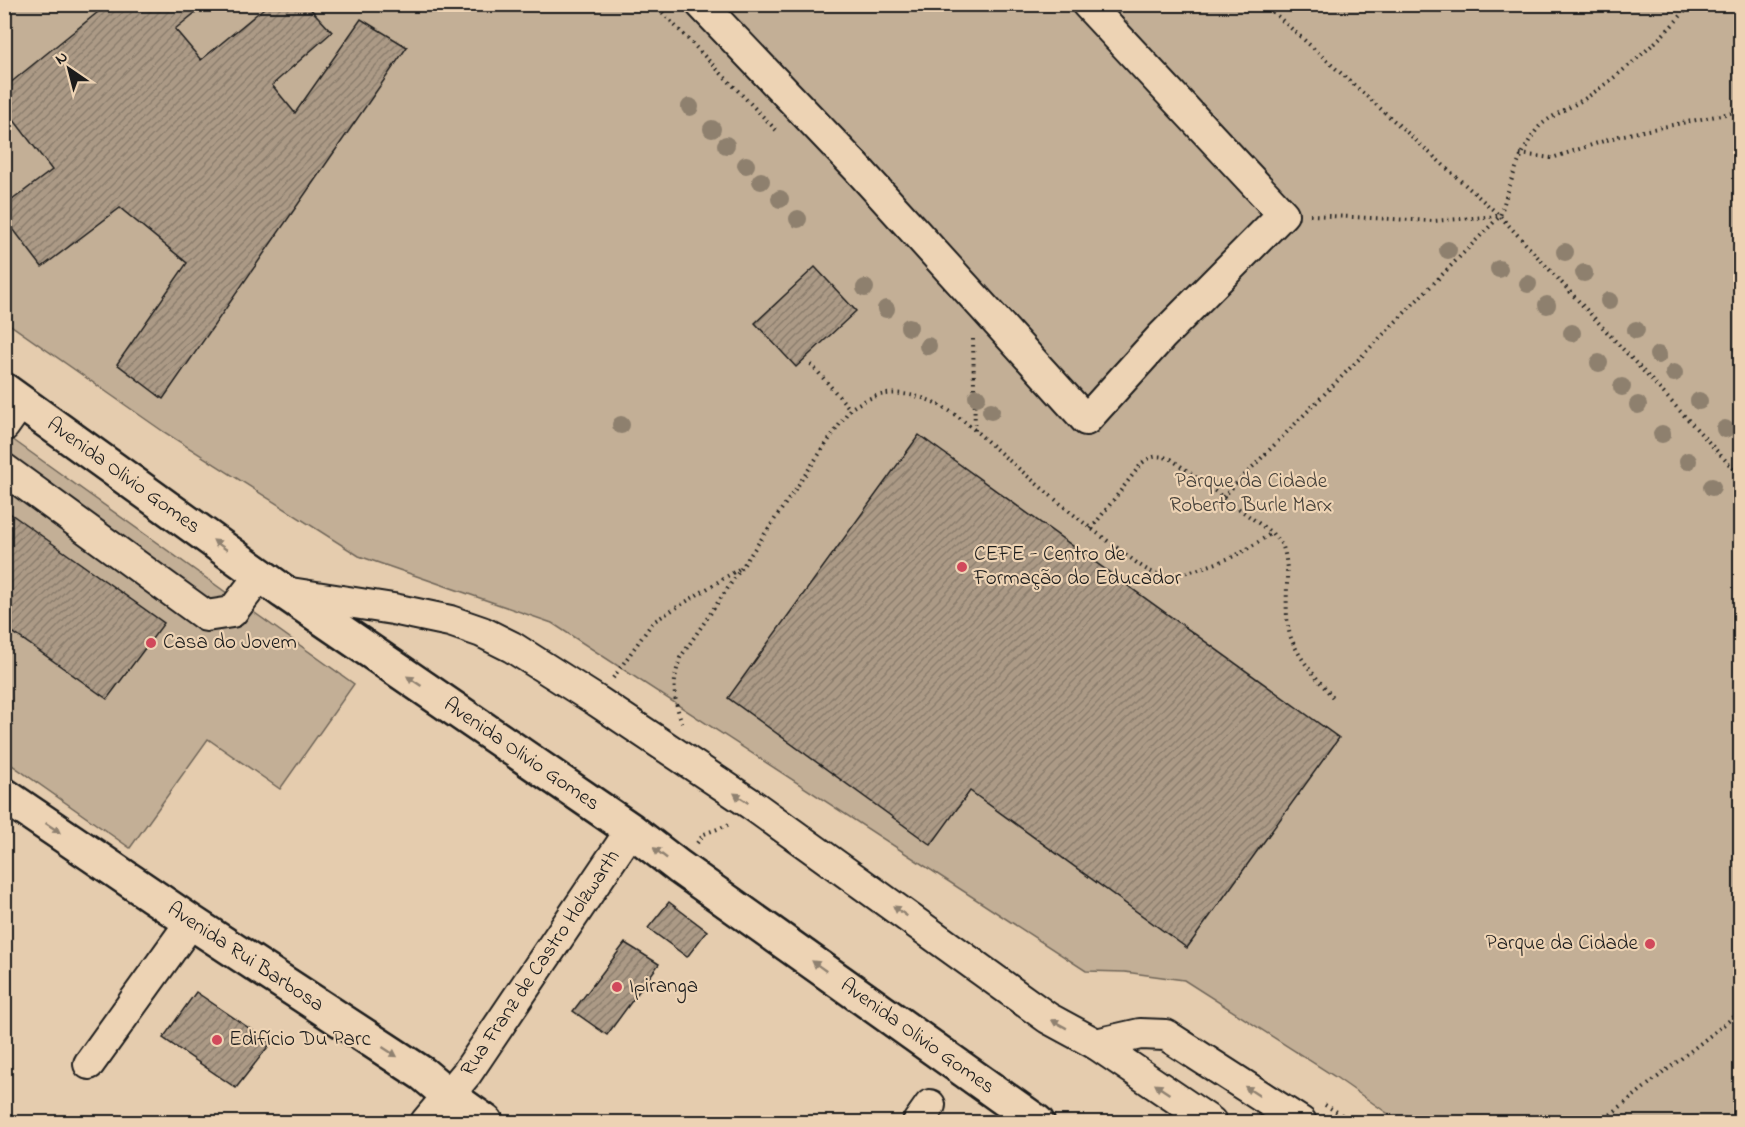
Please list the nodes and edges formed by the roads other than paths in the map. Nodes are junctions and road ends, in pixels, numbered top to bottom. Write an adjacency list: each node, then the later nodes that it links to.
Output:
1 (701, 4): 2 (street)
2 (1087, 4)
3 (10, 406): 5 (main road, Avenida Olivio Gomes, one-way to 3)
4 (4, 469): 5 (street)
5 (272, 583): 7 (main road, Avenida Olivio Gomes, one-way to 5); 9 (street, one-way to 5)
6 (4, 795): 8 (main road, Avenida Rui Barbosa, one-way to 8)
7 (631, 830): 11 (street, Rua Franz de Castro Holzwarth); 14 (main road, Avenida Olivio Gomes, one-way to 7)
8 (191, 922): 10 (street); 11 (main road, Avenida Rui Barbosa, one-way to 11)
9 (1096, 1044): 15 (street, one-way to 9); 16 (street, one-way to 9)
10 (89, 1064)
11 (448, 1095): 12 (street, Rua Franz de Castro Holzwarth); 13 (main road, Avenida Rui Barbosa)
12 (426, 1122)
13 (486, 1122)
14 (1035, 1122)
15 (1211, 1122)
16 (1301, 1122)

